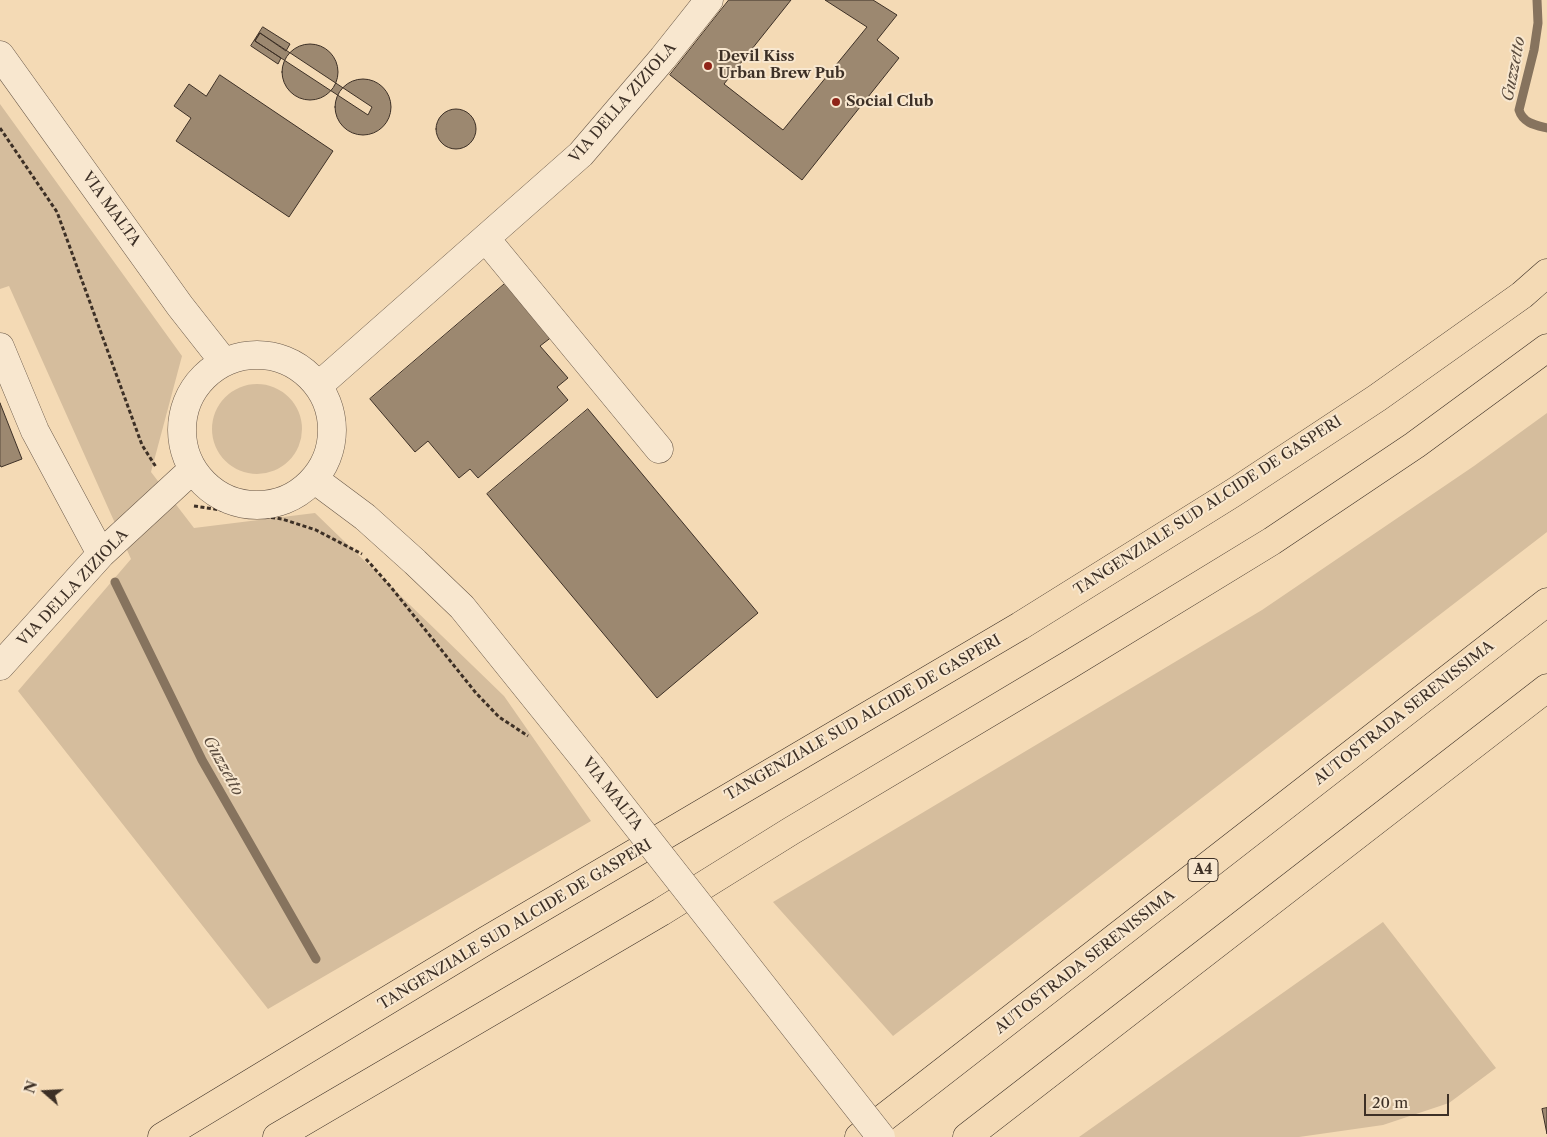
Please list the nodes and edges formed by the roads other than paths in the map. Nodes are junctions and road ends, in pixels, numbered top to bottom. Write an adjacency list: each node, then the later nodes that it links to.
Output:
1 (709, 0): 3 (street, VIA DELLA ZIZIOLA)
2 (0, 55): 7 (street, VIA MALTA)
3 (486, 239): 8 (street, VIA DELLA ZIZIOLA); 9 (street)
4 (1547, 273): 16 (highway, TANGENZIALE SUD ALCIDE DE GASPERI)
5 (0, 347): 12 (street)
6 (1547, 348): 17 (highway)
7 (224, 362): 8 (street); 10 (street)
8 (318, 386): 11 (street)
9 (659, 449)
10 (192, 470): 11 (street); 12 (street, VIA DELLA ZIZIOLA)
11 (314, 479): 19 (street, VIA MALTA, bridge)
12 (101, 554): 14 (street, VIA DELLA ZIZIOLA)
13 (1547, 602): 18 (highway, AUTOSTRADA SERENISSIMA / A4)
14 (0, 666)
15 (1547, 688): 20 (highway)
16 (162, 1137)
17 (277, 1137)
18 (859, 1137)
19 (881, 1137)
20 (967, 1137)

